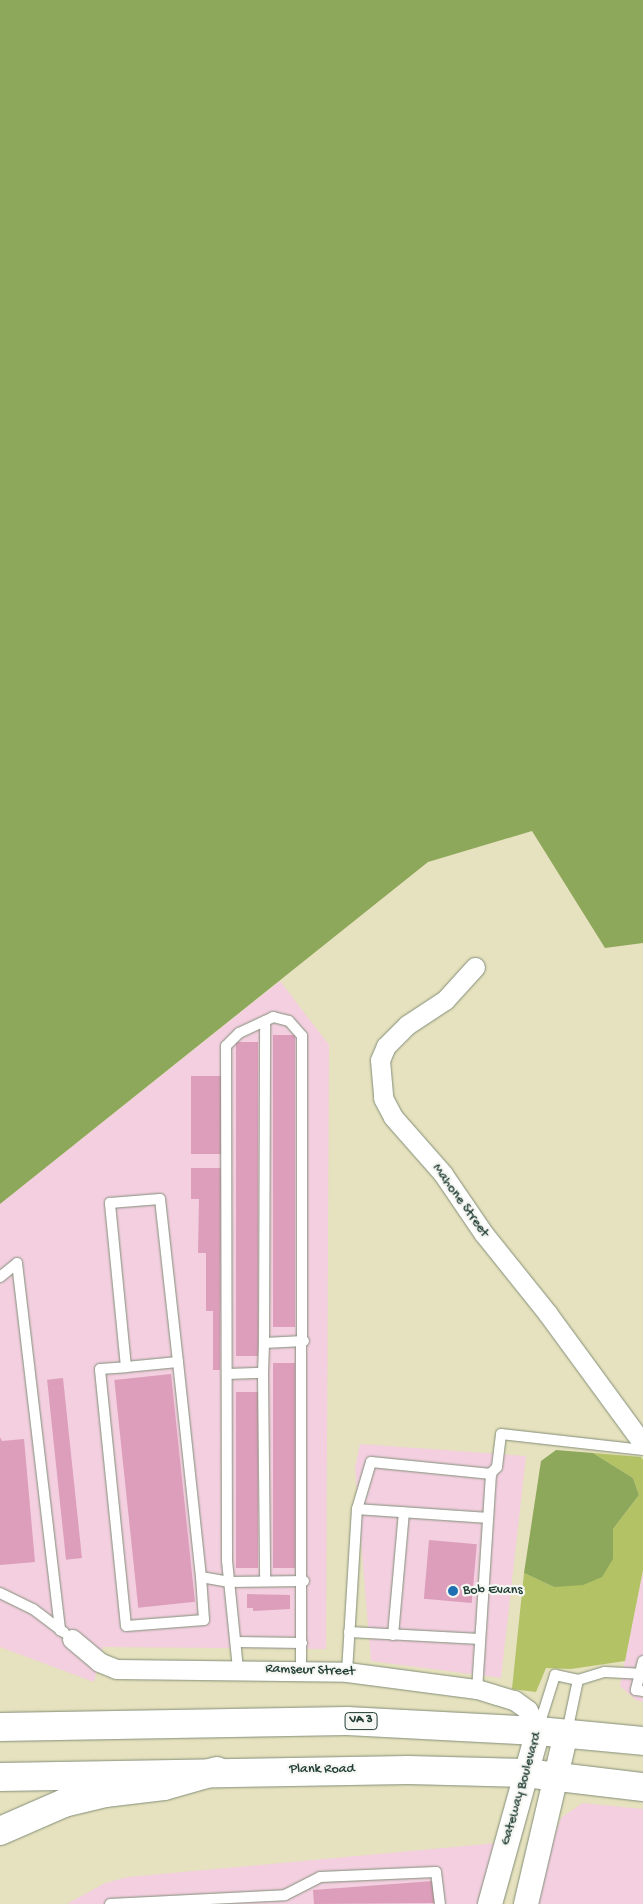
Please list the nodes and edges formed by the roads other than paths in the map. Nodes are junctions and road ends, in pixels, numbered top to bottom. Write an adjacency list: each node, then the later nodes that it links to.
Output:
1 (475, 967): 10 (street, Mahone Street)
2 (265, 1021): 4 (lane); 5 (lane); 9 (lane)
3 (0, 1277): 23 (lane)
4 (304, 1341): 5 (lane); 17 (lane)
5 (264, 1343): 8 (lane)
6 (178, 1362): 7 (lane); 7 (lane); 16 (lane)
7 (126, 1367): 16 (lane)
8 (263, 1373): 9 (lane); 19 (lane)
9 (227, 1374): 18 (lane)
10 (643, 1444)
11 (643, 1450): 12 (lane)
12 (490, 1474): 13 (lane); 15 (lane)
13 (357, 1509): 14 (lane); 21 (lane)
14 (404, 1512): 15 (lane); 22 (lane)
15 (488, 1518): 24 (lane)
16 (201, 1577): 18 (lane)
17 (304, 1581): 19 (lane); 26 (lane)
18 (230, 1582): 19 (lane); 25 (lane)
19 (265, 1582)
20 (0, 1593): 23 (lane)
21 (349, 1632): 22 (lane); 30 (lane)
22 (393, 1634): 24 (lane)
23 (66, 1635): 28 (street, Ramseur Street)
24 (480, 1639): 33 (lane)
25 (236, 1642): 26 (lane); 28 (lane)
26 (302, 1643): 29 (lane)
27 (643, 1661): 31 (lane)
28 (238, 1669): 29 (street, Ramseur Street)
29 (301, 1669): 30 (street, Ramseur Street)
30 (347, 1672): 33 (street, Ramseur Street)
31 (640, 1674): 32 (lane); 34 (lane)
32 (578, 1680): 36 (lane, Gateway Boulevard); 37 (lane, Gateway Boulevard)
33 (477, 1689): 36 (street, Ramseur Street)
34 (643, 1691)
35 (0, 1727): 36 (highway, VA 3)
36 (538, 1730): 37 (highway, VA 3); 40 (street, Gateway Boulevard)
37 (566, 1734): 38 (highway, VA 3); 42 (street, Gateway Boulevard)
38 (643, 1741)
39 (217, 1770): 40 (highway, Plank Road); 41 (highway, Plank Road); 44 (highway)
40 (526, 1773): 42 (highway, Plank Road); 49 (street, Gateway Boulevard)
41 (0, 1777)
42 (556, 1777): 43 (highway, Plank Road); 50 (street, Gateway Boulevard)
43 (643, 1787)
44 (0, 1831)
45 (286, 1899): 46 (lane); 48 (lane)
46 (234, 1901): 47 (lane)
47 (111, 1904)
48 (440, 1904)
49 (490, 1904)
50 (526, 1904)

